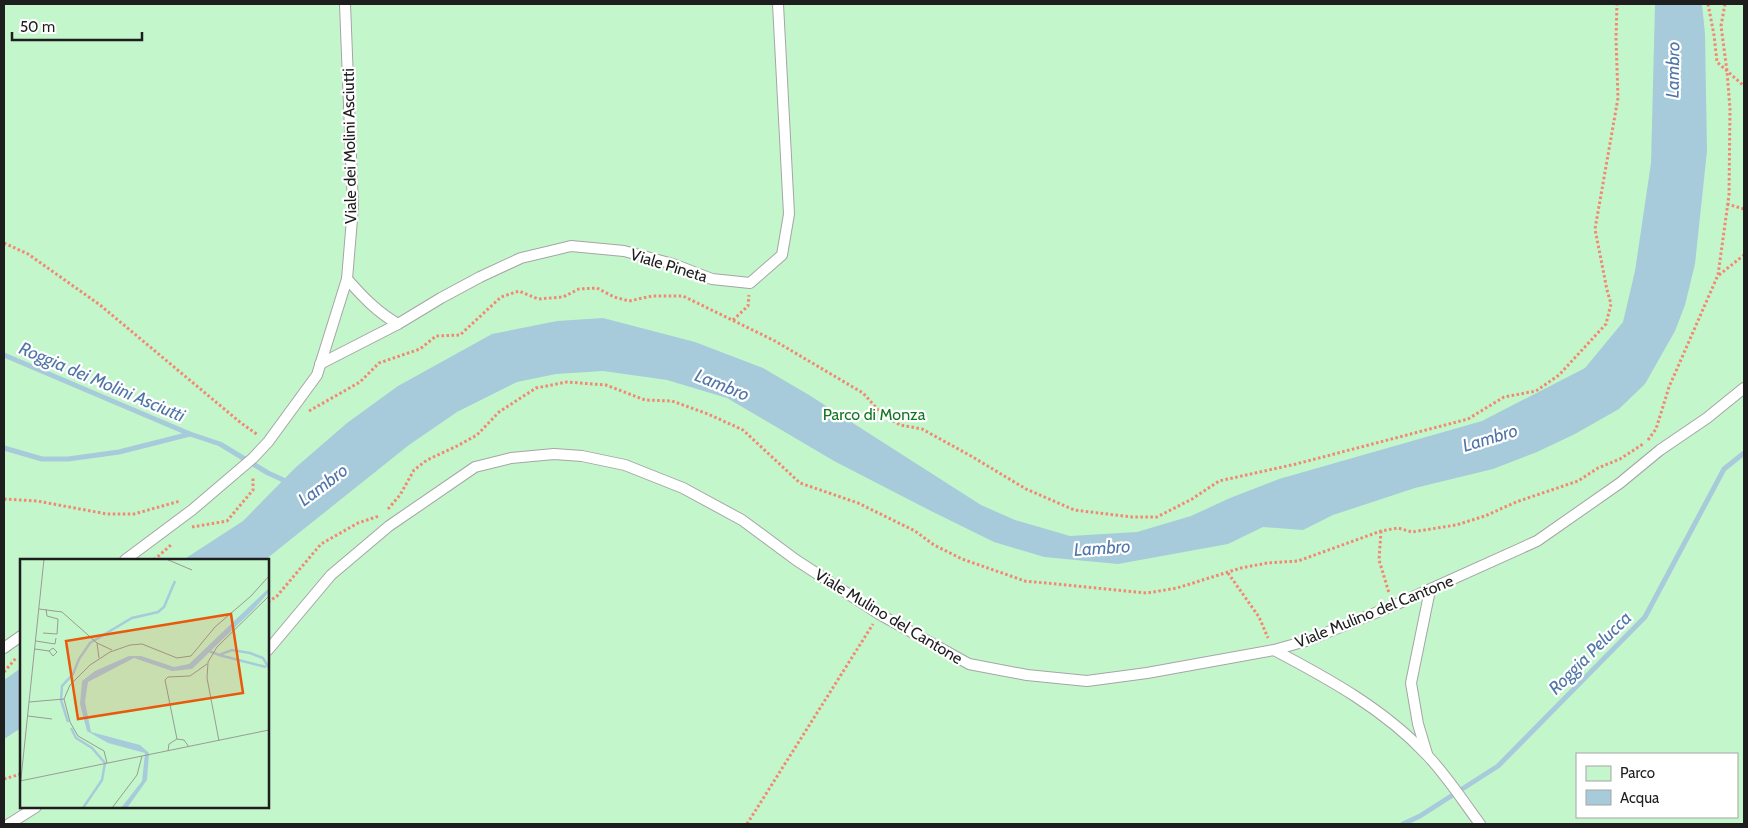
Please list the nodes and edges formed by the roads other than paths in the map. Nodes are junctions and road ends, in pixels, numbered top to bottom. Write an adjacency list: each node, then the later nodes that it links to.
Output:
1 (345, 4): 3 (lane, Viale dei Molini Asciutti)
2 (778, 4): 4 (lane, Viale Pineta)
3 (347, 279): 4 (lane); 5 (lane, Viale dei Molini Asciutti)
4 (398, 324): 5 (lane, Viale Pineta)
5 (320, 364): 7 (lane, Viale dei Molini Asciutti)
6 (1744, 388): 8 (lane, Viale Mulino del Cantone)
7 (126, 559)
8 (1430, 590): 12 (lane, Viale Mulino del Cantone); 13 (lane)
9 (20, 637): 10 (lane)
10 (4, 648)
11 (269, 649): 12 (lane, Viale Mulino del Cantone)
12 (1274, 650): 13 (lane)
13 (1427, 755): 16 (lane)
14 (34, 808): 15 (lane)
15 (9, 824)
16 (1480, 824)

